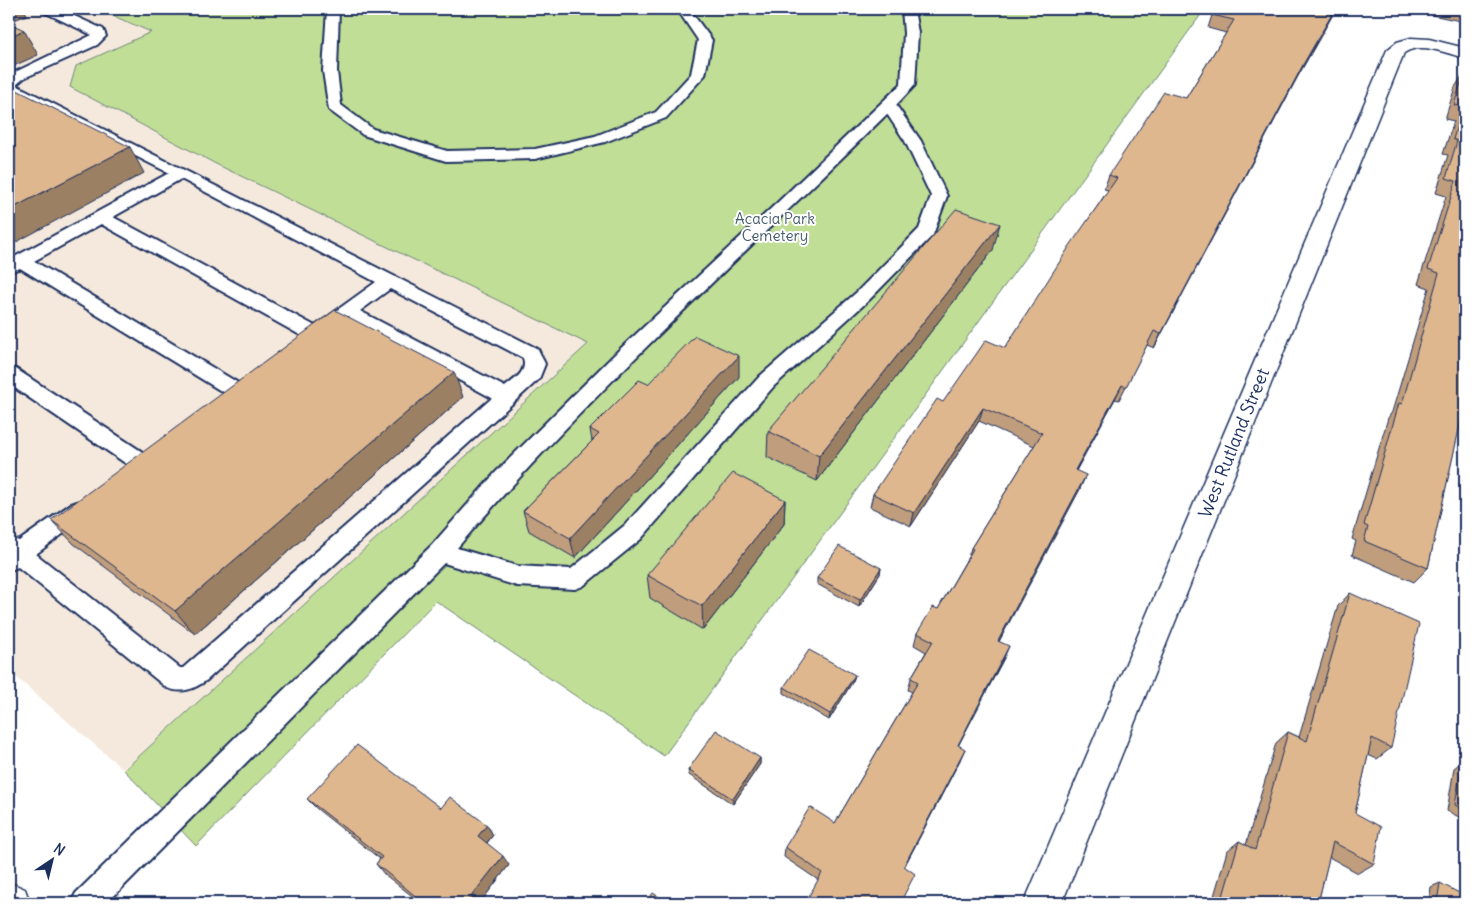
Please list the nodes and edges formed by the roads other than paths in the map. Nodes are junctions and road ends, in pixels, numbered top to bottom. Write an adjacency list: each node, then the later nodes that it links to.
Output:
1 (49, 9): 7 (lane)
2 (333, 9): 3 (lane)
3 (683, 9)
4 (908, 9): 6 (lane)
5 (1465, 53): 22 (street, West Rutland Street)
6 (888, 104): 17 (lane); 17 (lane)
7 (181, 173): 8 (lane); 10 (lane)
8 (101, 217): 9 (lane); 11 (lane)
9 (15, 264): 14 (lane)
10 (389, 281): 11 (lane); 13 (lane)
11 (347, 312): 13 (lane)
12 (9, 374): 15 (lane)
13 (507, 397): 18 (lane)
14 (222, 404)
15 (142, 463)
16 (96, 497): 18 (lane)
17 (440, 552): 21 (lane)
18 (12, 554)
19 (9, 900): 20 (street)
20 (11, 903)
21 (86, 903)
22 (1043, 903)

